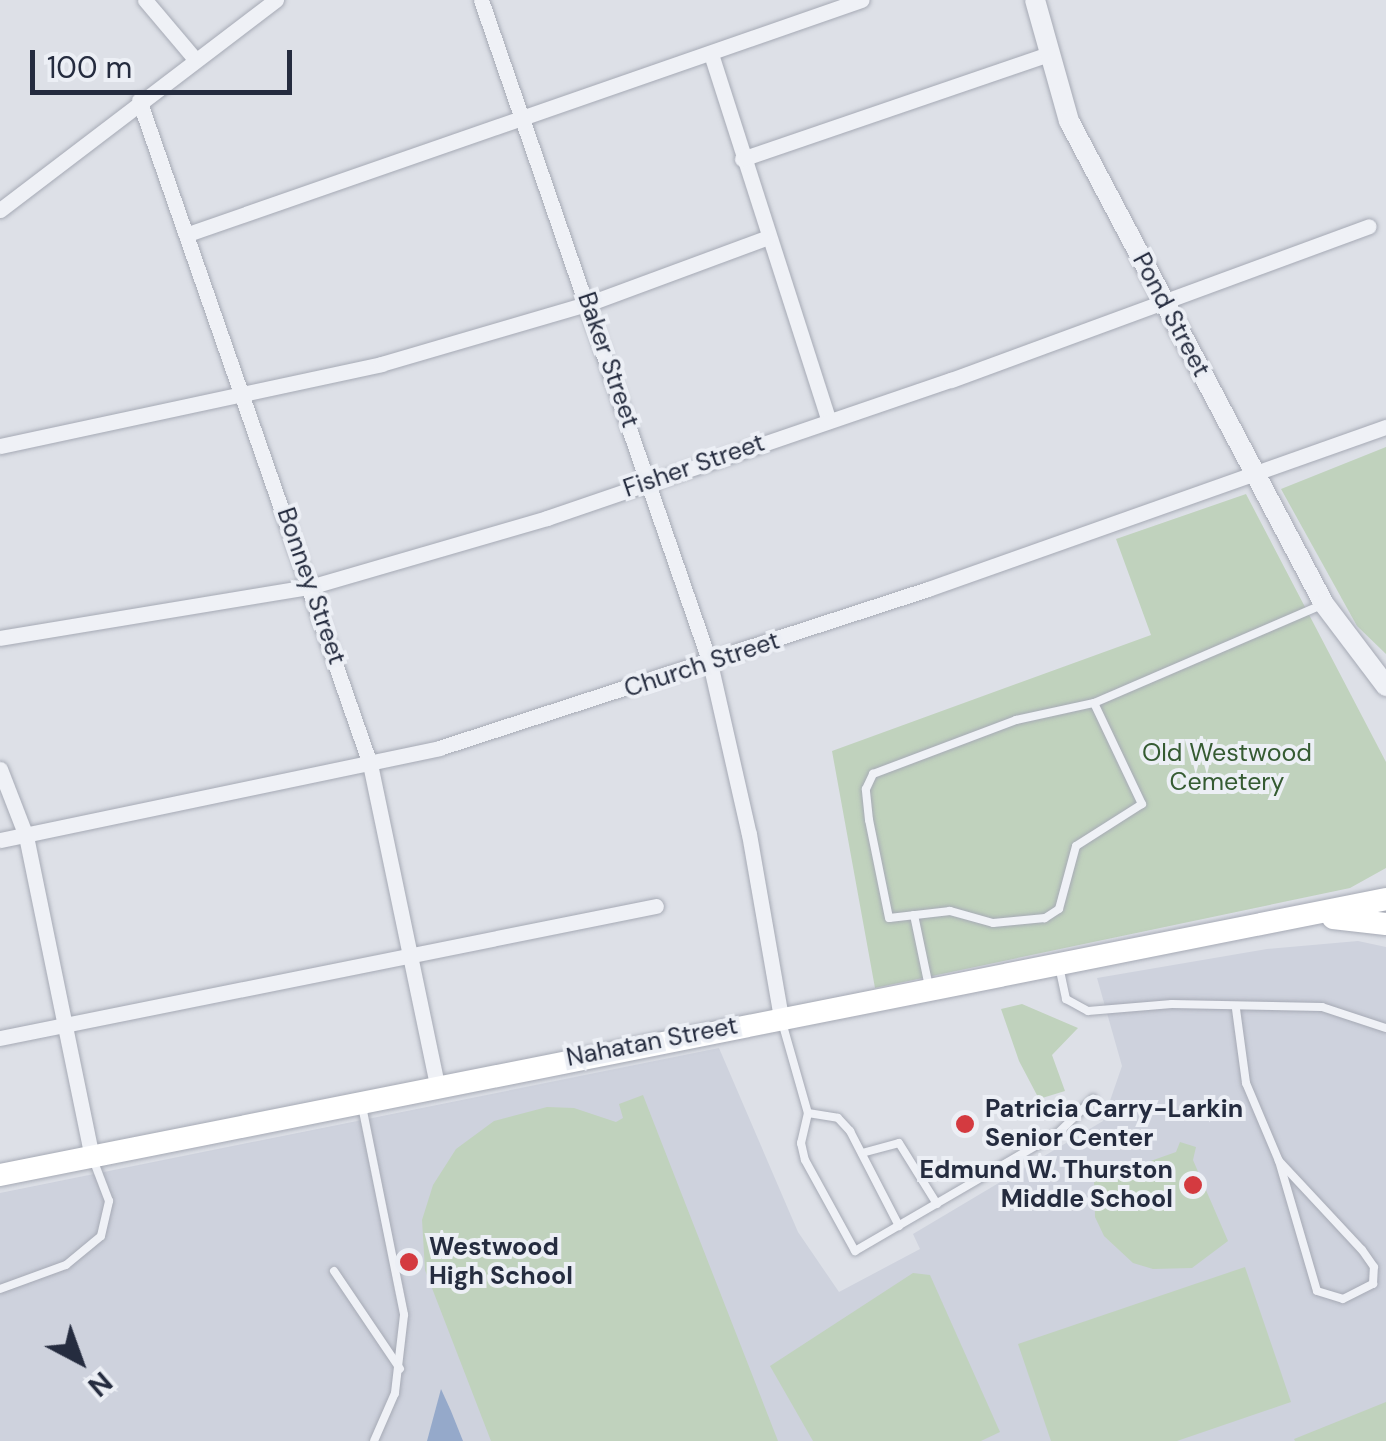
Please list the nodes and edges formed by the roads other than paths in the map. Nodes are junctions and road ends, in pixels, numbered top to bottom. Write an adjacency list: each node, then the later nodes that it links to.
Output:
1 (145, 0): 8 (street)
2 (276, 0): 8 (street)
3 (481, 0): 10 (street, Baker Street)
4 (861, 0): 6 (street)
5 (1035, 0): 7 (street, Pond Street)
6 (711, 54): 10 (street); 11 (street)
7 (1048, 54): 11 (street); 16 (street, Pond Street)
8 (194, 58): 9 (street)
9 (139, 100): 12 (street); 14 (street, Bonney Street)
10 (523, 117): 14 (street); 17 (street, Baker Street)
11 (742, 159): 15 (street)
12 (0, 210)
13 (1369, 226): 16 (street, Fisher Street)
14 (188, 234): 18 (street, Bonney Street)
15 (768, 236): 17 (street); 19 (street)
16 (1164, 302): 19 (street, Fisher Street); 22 (street, Pond Street)
17 (590, 303): 18 (street); 23 (street, Baker Street)
18 (246, 397): 21 (street); 24 (street, Bonney Street)
19 (828, 419): 23 (street, Fisher Street)
20 (1386, 427): 22 (street, Church Street)
21 (0, 446)
22 (1256, 475): 25 (street, Pond Street); 27 (street, Church Street)
23 (649, 481): 24 (street, Fisher Street); 27 (street, Baker Street)
24 (313, 586): 26 (street, Fisher Street); 31 (street, Bonney Street)
25 (1328, 612): 28 (street, Pond Street); 29 (street, Pond Street); 30 (lane)
26 (0, 638)
27 (710, 663): 31 (street, Church Street); 44 (street, Baker Street)
28 (1386, 663)
29 (1386, 686)
30 (1094, 702): 37 (lane); 37 (lane)
31 (370, 764): 33 (street, Church Street); 40 (street, Bonney Street)
32 (0, 769): 33 (street)
33 (26, 836): 34 (street, Church Street); 45 (street)
34 (0, 840)
35 (1386, 899): 38 (main road, Nahatan Street)
36 (656, 906): 40 (street)
37 (914, 915): 42 (lane)
38 (1305, 916): 39 (main road, Nahatan Street); 41 (main road, Nahatan Street)
39 (1386, 924)
40 (411, 954): 45 (street); 48 (street, Bonney Street)
41 (1058, 962): 42 (main road, Nahatan Street); 43 (lane)
42 (928, 987): 44 (main road, Nahatan Street)
43 (1236, 1009): 46 (lane); 54 (lane)
44 (781, 1017): 48 (main road, Nahatan Street); 51 (lane)
45 (65, 1026): 47 (street); 53 (street)
46 (1386, 1028)
47 (0, 1038)
48 (436, 1086): 50 (main road, Nahatan Street)
49 (1093, 1099): 56 (lane)
50 (360, 1102): 53 (main road, Nahatan Street); 60 (lane)
51 (808, 1112): 52 (lane); 57 (lane)
52 (862, 1154): 56 (lane); 57 (lane)
53 (92, 1157): 55 (main road, Nahatan Street); 59 (lane)
54 (1280, 1161): 54 (lane)
55 (0, 1175)
56 (936, 1204): 57 (lane)
57 (900, 1226)
58 (334, 1270): 60 (lane)
59 (0, 1289)
60 (400, 1369): 61 (lane)
61 (374, 1441)

